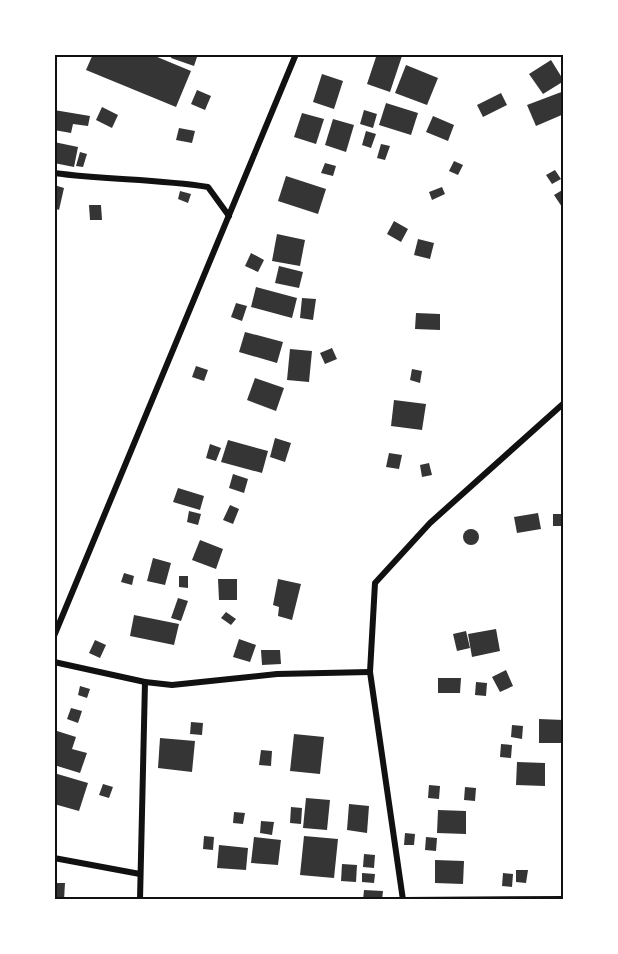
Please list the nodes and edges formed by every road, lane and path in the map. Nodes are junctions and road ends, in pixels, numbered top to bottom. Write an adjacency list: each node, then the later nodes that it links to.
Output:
1 (296, 54): 3 (street)
2 (54, 173): 3 (street)
3 (229, 216): 5 (street)
4 (564, 403): 7 (street)
5 (54, 636)
6 (54, 662): 8 (street)
7 (370, 672): 8 (street); 13 (street)
8 (145, 682): 10 (street)
9 (54, 858): 10 (street)
10 (140, 874): 12 (street)
11 (564, 899): 13 (street)
12 (140, 900)
13 (403, 900)

